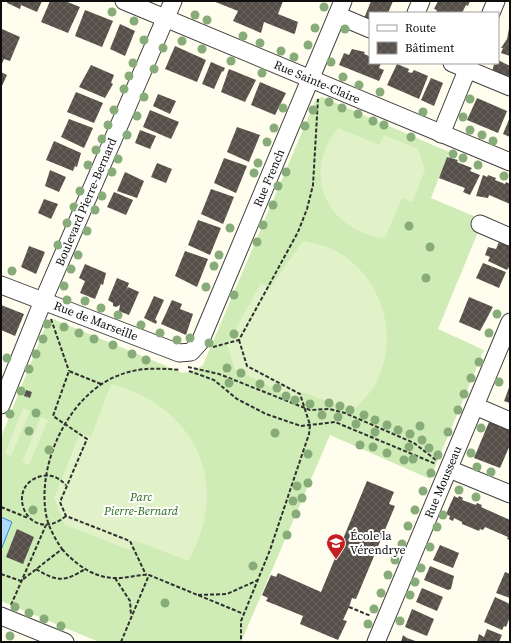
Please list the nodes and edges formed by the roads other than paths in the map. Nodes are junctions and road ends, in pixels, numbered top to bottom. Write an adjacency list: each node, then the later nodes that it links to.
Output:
1 (124, 1): 8 (street, Rue Sainte-Claire)
2 (173, 1): 8 (street, Boulevard Pierre-Bernard)
3 (421, 1): 6 (street)
4 (496, 1): 7 (street)
5 (340, 8): 9 (street); 12 (street, Rue French)
6 (416, 12)
7 (491, 12)
8 (166, 18): 12 (street, Rue Sainte-Claire); 19 (street, Boulevard Pierre-Bernard)
9 (369, 28)
10 (457, 64): 11 (street)
11 (468, 66): 13 (street); 14 (street)
12 (310, 79): 14 (street, Rue Sainte-Claire); 21 (street, Rue French)
13 (510, 87)
14 (441, 134): 15 (street, Rue Sainte-Claire)
15 (510, 162)
16 (480, 224): 17 (street)
17 (510, 237)
18 (1, 285): 19 (street, Rue de Marseille)
19 (44, 301): 21 (street, Rue de Marseille); 22 (street, Boulevard Pierre-Bernard)
20 (510, 322): 23 (street, Rue Mousseau)
21 (189, 360)
22 (1, 405)
23 (475, 406): 24 (street); 25 (street, Rue Mousseau)
24 (510, 421)
25 (449, 469): 26 (street); 29 (street, Rue Mousseau)
26 (510, 494)
27 (5, 612): 28 (street)
28 (65, 642)
29 (376, 642)

